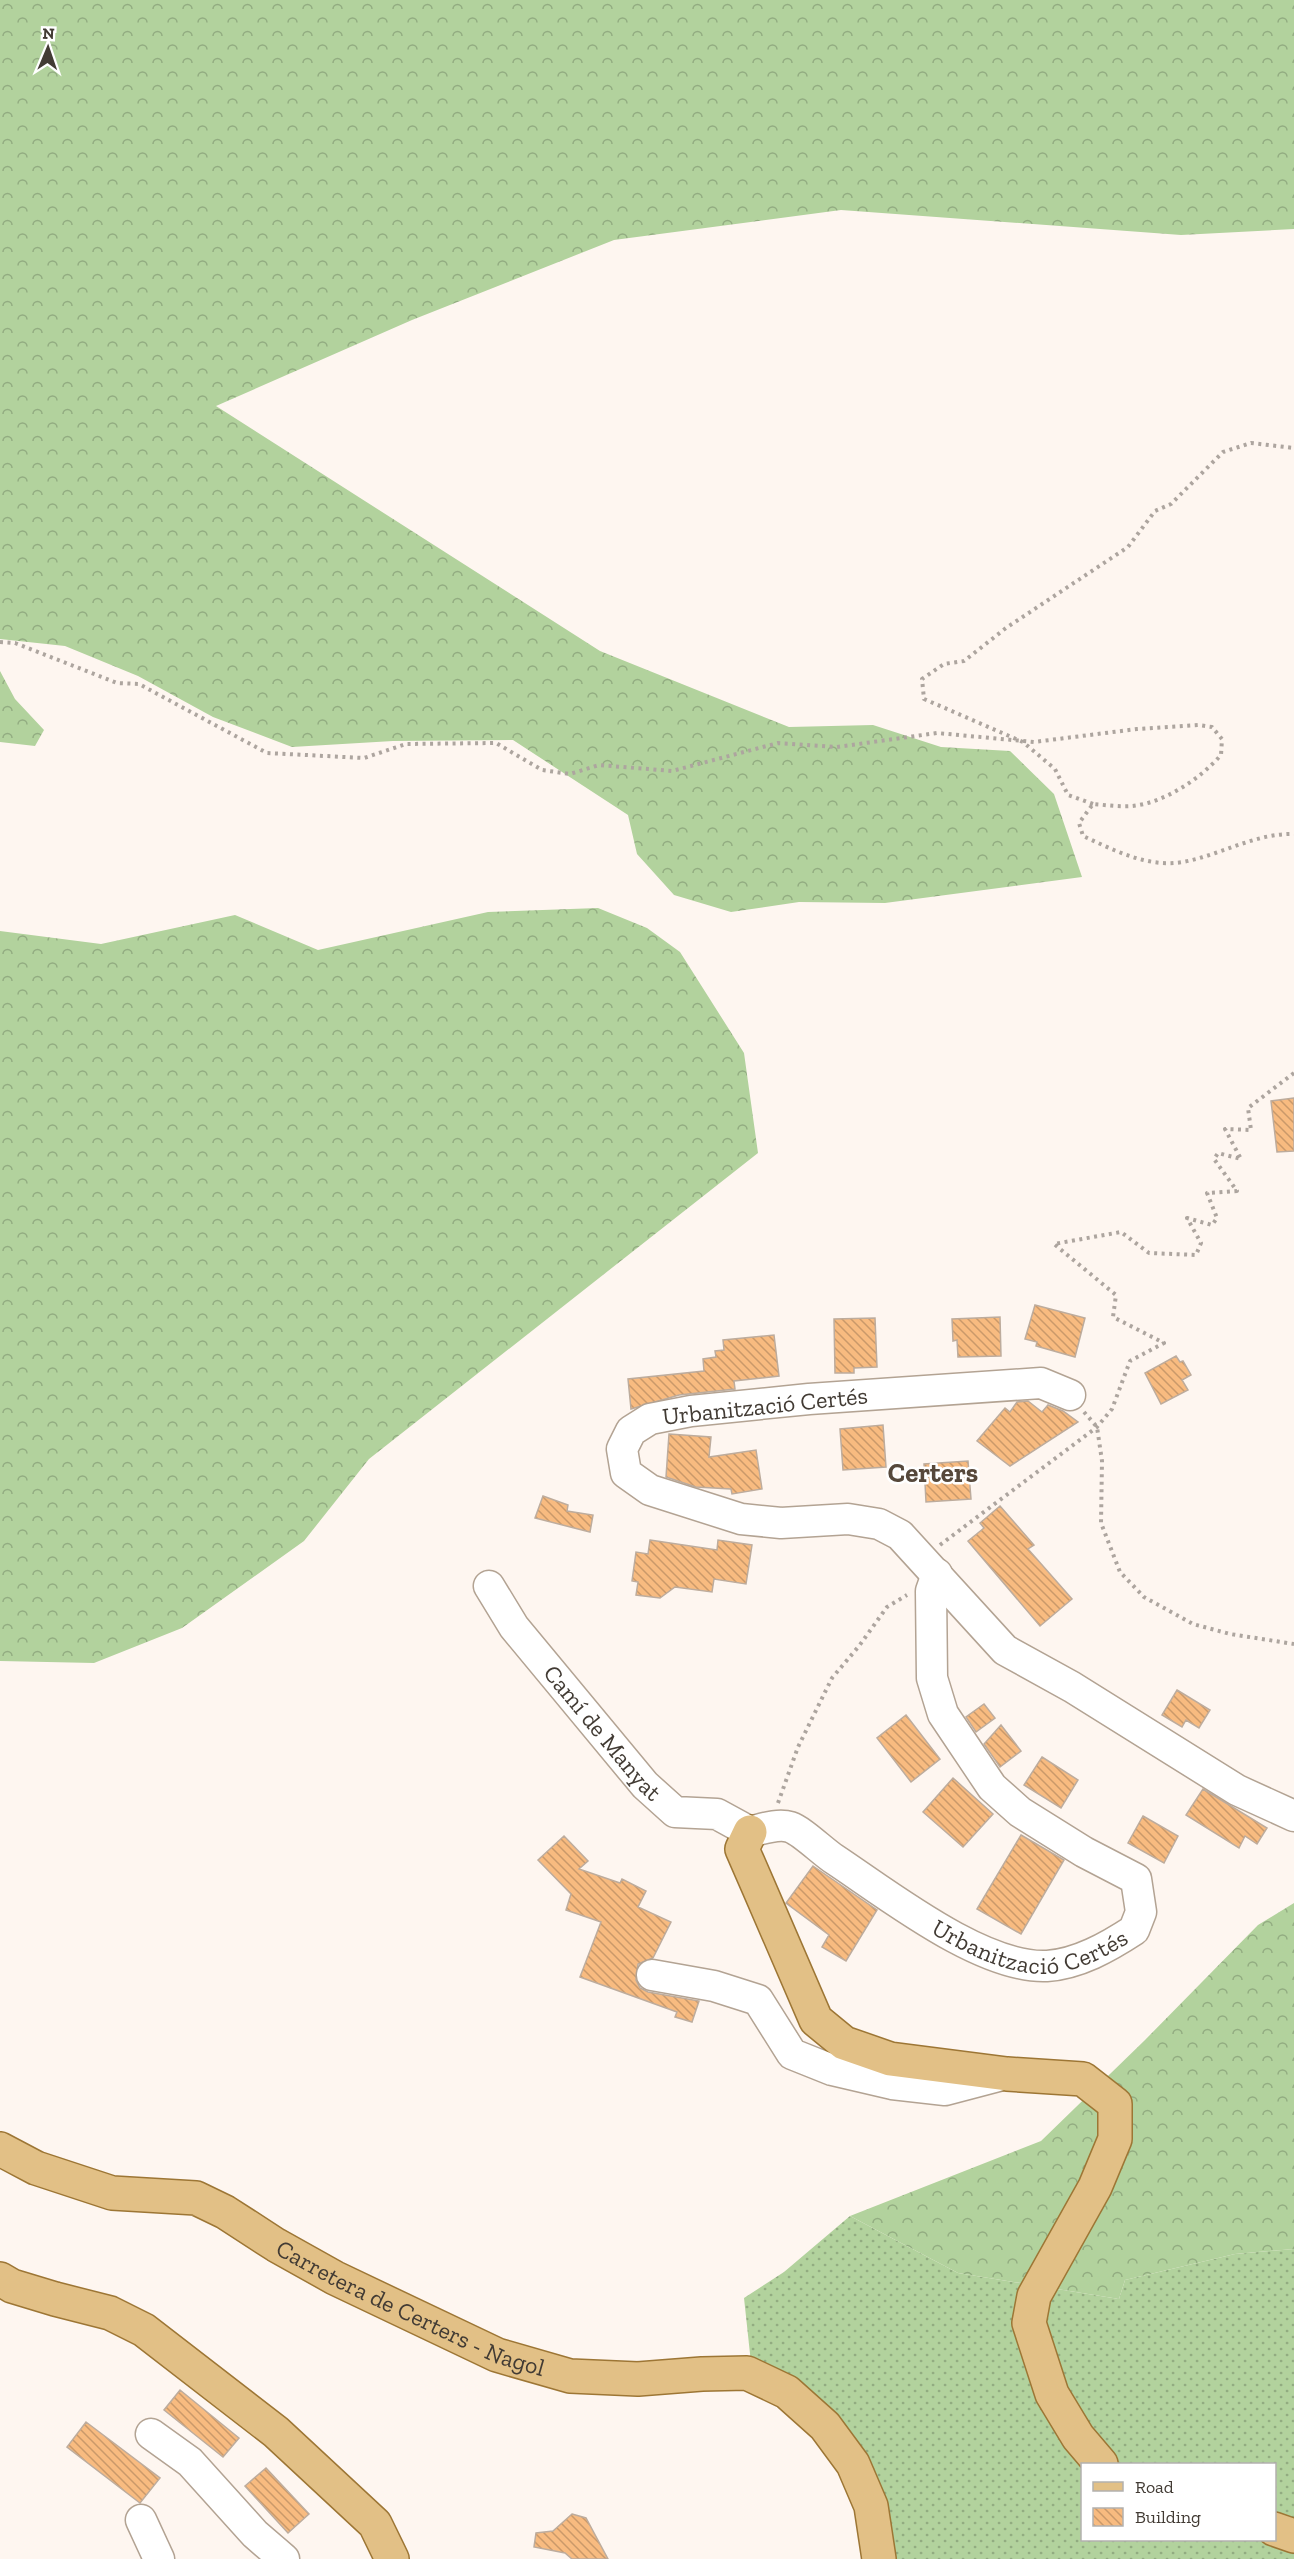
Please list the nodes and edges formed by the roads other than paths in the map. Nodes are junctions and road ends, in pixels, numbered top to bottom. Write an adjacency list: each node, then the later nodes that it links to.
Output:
1 (1070, 1395): 2 (street, Urbanització Certés)
2 (930, 1566): 4 (street, Urbanització Certés); 5 (street, Urbanització Certés)
3 (489, 1586): 5 (street, Camí de Manyat)
4 (1294, 1816)
5 (750, 1832): 7 (main road)
6 (652, 1975): 7 (street)
7 (1008, 2074): 11 (main road)
8 (0, 2149): 18 (main road, Carretera de Certers - Nagol)
9 (0, 2279): 17 (main road)
10 (151, 2434): 16 (street)
11 (1100, 2463)
12 (141, 2520): 15 (street)
13 (1276, 2529): 14 (main road)
14 (1294, 2536)
15 (159, 2559)
16 (284, 2559)
17 (392, 2559)
18 (879, 2559)

